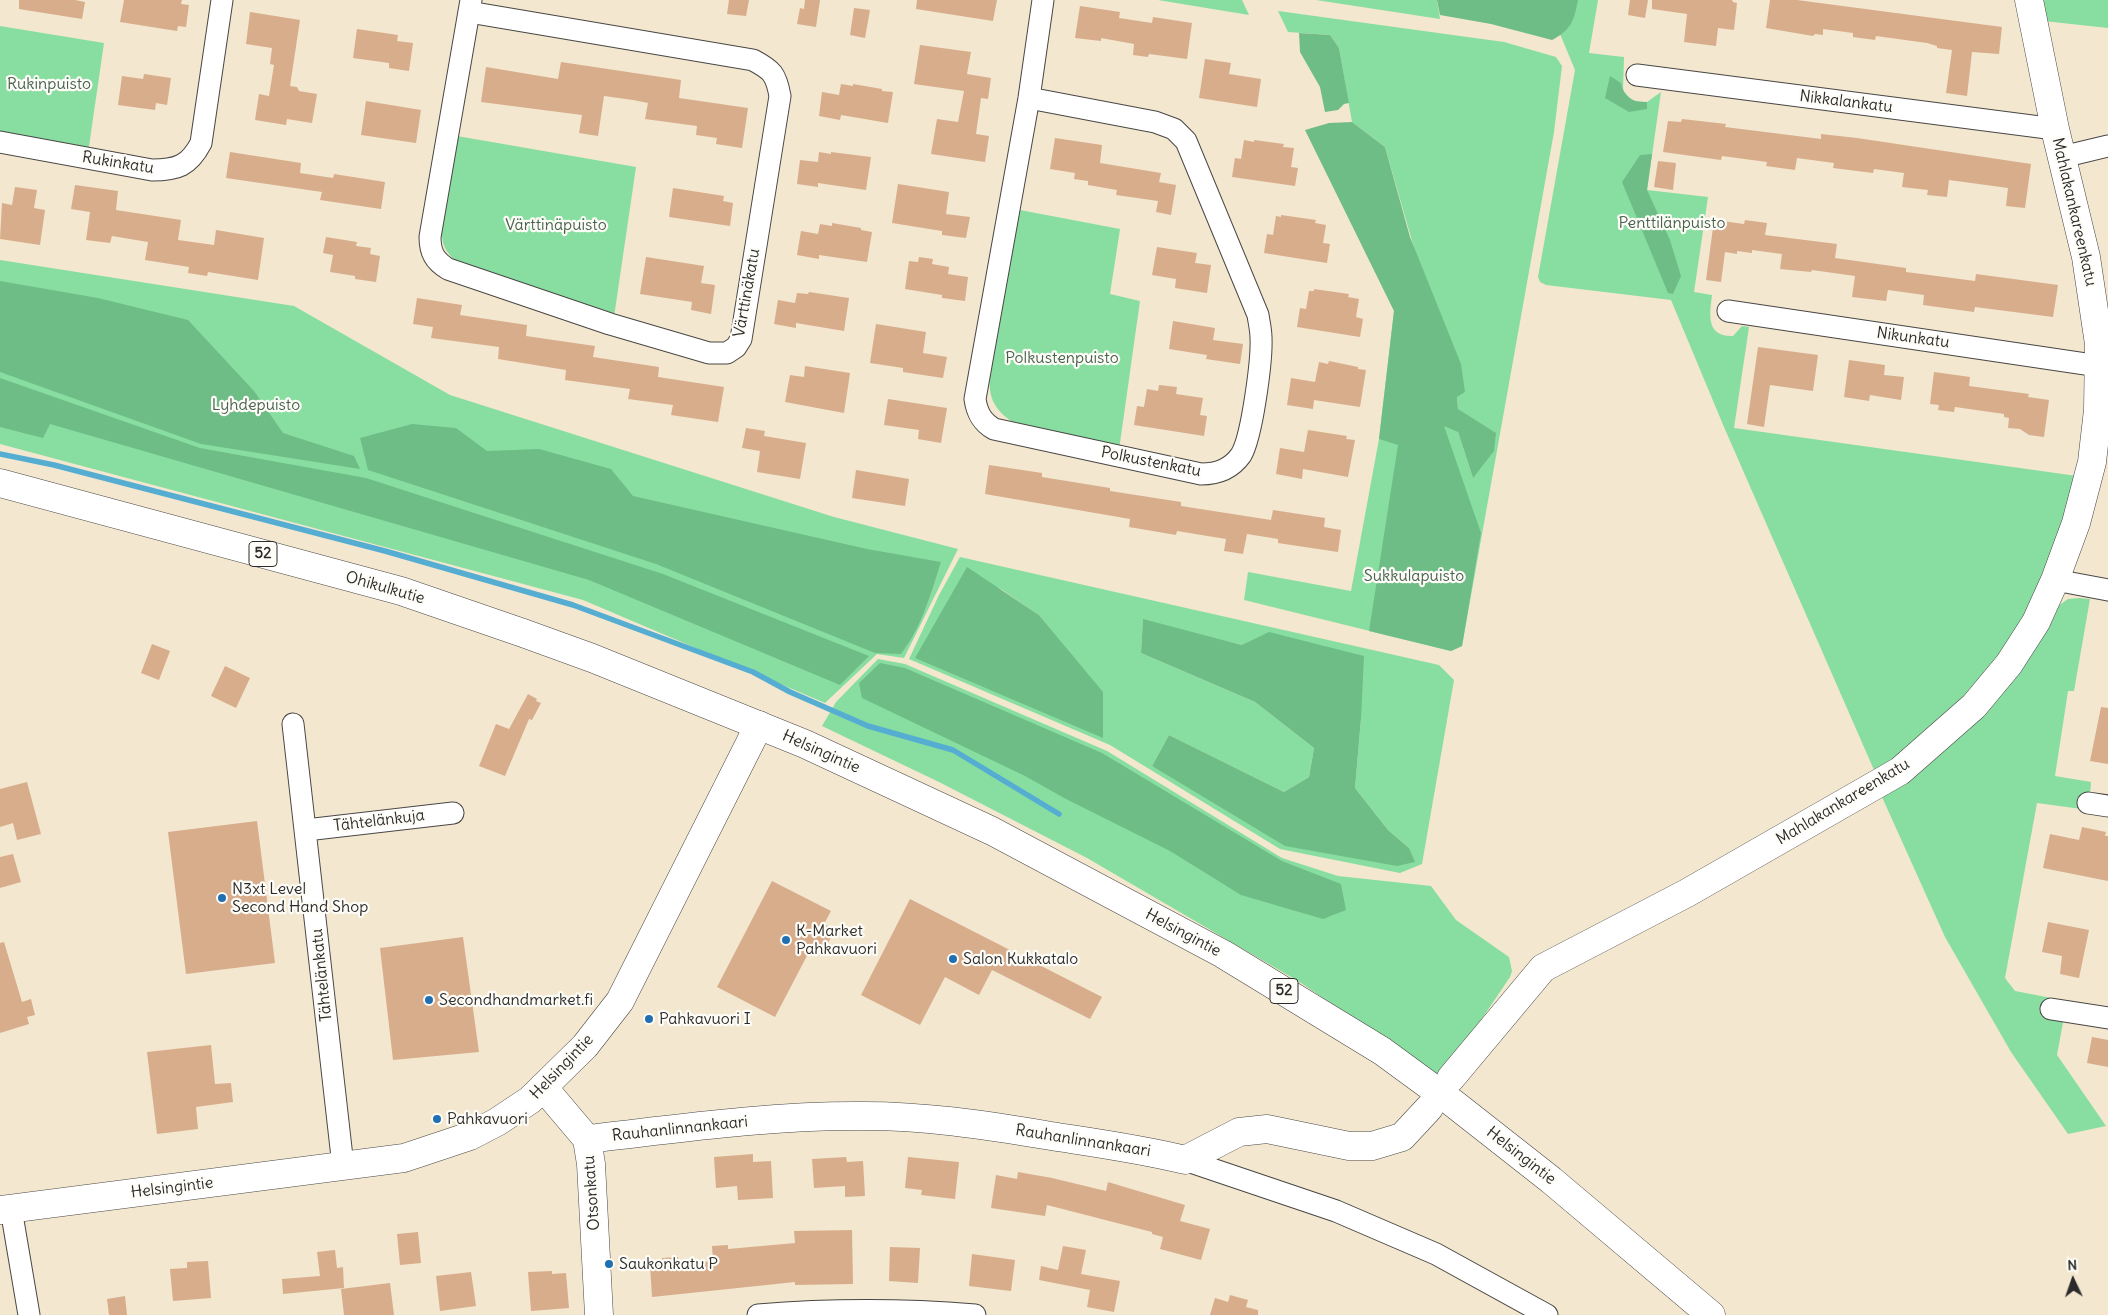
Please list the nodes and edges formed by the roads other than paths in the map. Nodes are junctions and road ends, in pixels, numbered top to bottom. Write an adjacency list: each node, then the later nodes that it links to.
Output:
1 (222, 0): 8 (street, Rukinkatu)
2 (1043, 0): 6 (street, Polkustenkatu)
3 (2029, 0): 7 (main road, Mahlakankareenkatu)
4 (470, 6): 4 (street, Värttinäkatu)
5 (1637, 75): 7 (street, Nikkalankatu)
6 (1029, 98): 6 (street, Polkustenkatu)
7 (2055, 129): 10 (main road, Mahlakankareenkatu)
8 (0, 142)
9 (2108, 146): 10 (street)
10 (2062, 157): 12 (main road, Mahlakankareenkatu)
11 (1728, 311): 12 (street, Nikunkatu)
12 (2102, 352): 14 (main road, Mahlakankareenkatu)
13 (0, 483): 17 (main road, Ohikulkutie / 52)
14 (2055, 580): 15 (street); 22 (main road, Mahlakankareenkatu)
15 (2108, 590)
16 (293, 724): 19 (street, Tähtelänkatu)
17 (759, 725): 23 (main road, Helsingintie); 35 (main road, Helsingintie / 52)
18 (453, 812): 19 (street, Tähtelänkuja)
19 (306, 830): 27 (street, Tähtelänkatu)
20 (2051, 1009): 21 (street)
21 (2108, 1018)
22 (1451, 1078)
23 (543, 1087): 25 (main road, Otsonkatu); 27 (main road, Helsingintie)
24 (1429, 1108): 26 (main road)
25 (587, 1139): 26 (main road, Rauhanlinnankaari); 31 (main road, Otsonkatu)
26 (1185, 1160): 34 (street, Rauhanlinnankaari)
27 (343, 1166): 28 (main road, Helsingintie)
28 (5, 1209): 30 (street)
29 (820, 1313): 32 (street); 33 (street)
30 (29, 1315)
31 (599, 1315)
32 (758, 1315)
33 (975, 1315)
34 (1547, 1315)
35 (1711, 1315)

